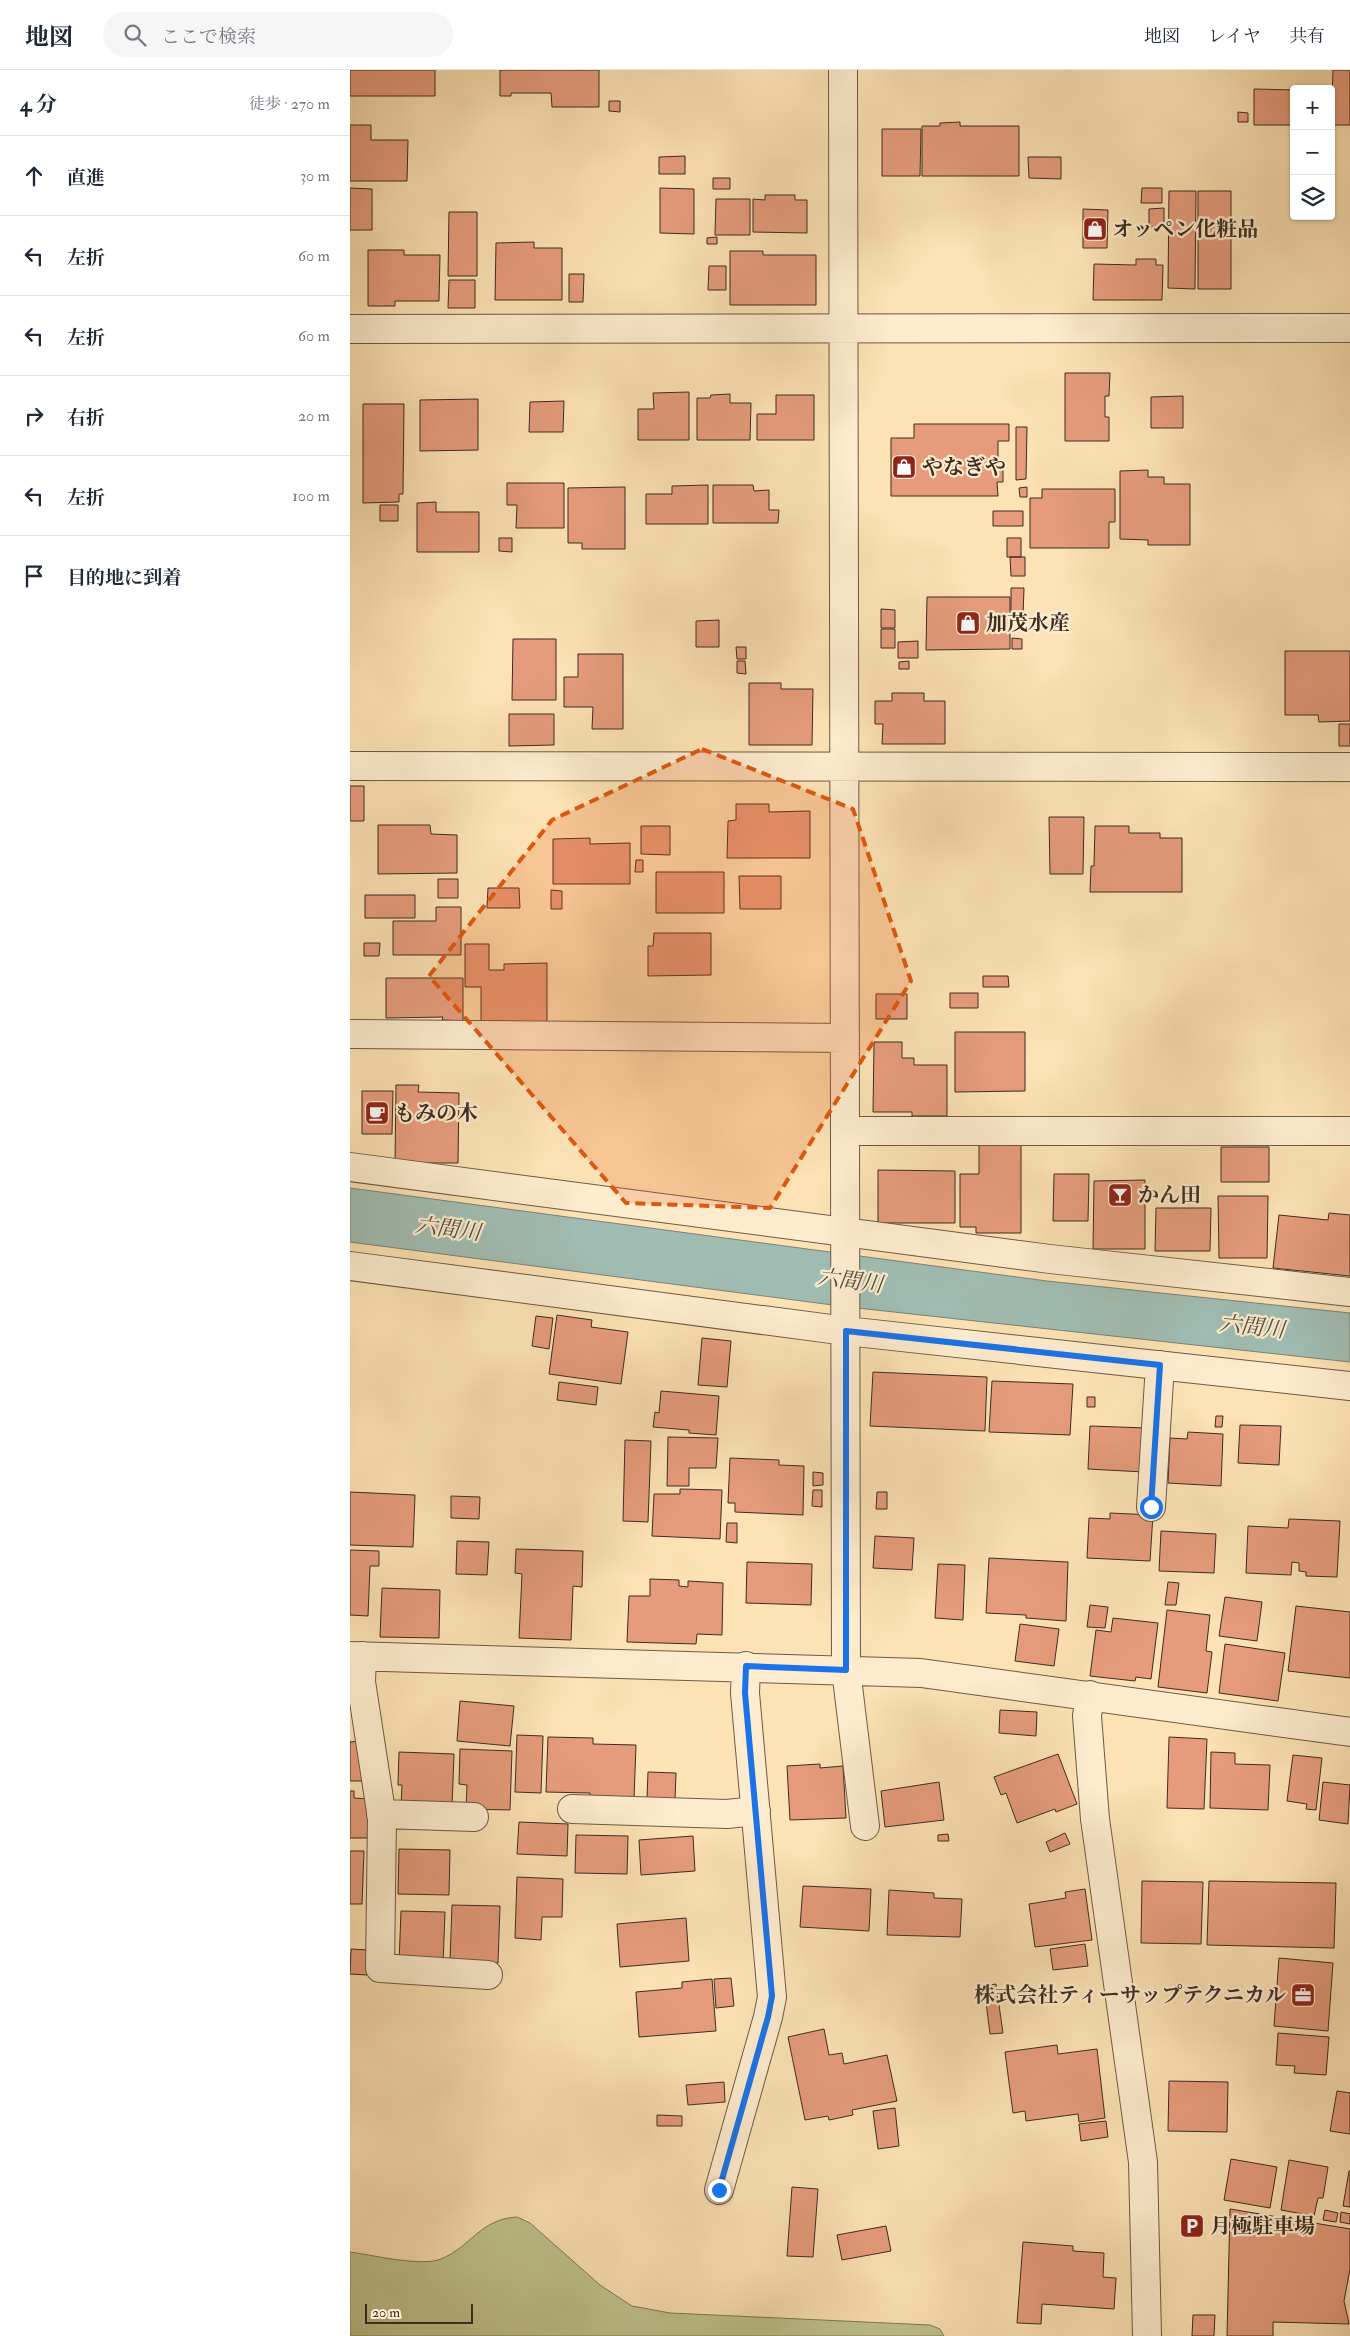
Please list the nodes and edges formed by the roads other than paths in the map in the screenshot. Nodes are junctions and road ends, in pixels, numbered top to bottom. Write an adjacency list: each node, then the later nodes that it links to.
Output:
1 (843, 70): 2 (street)
2 (844, 328): 3 (street); 4 (street); 6 (street)
3 (1350, 328)
4 (350, 329)
5 (350, 766): 6 (street)
6 (845, 767): 7 (street); 9 (street)
7 (1350, 767)
8 (350, 1034): 9 (street)
9 (846, 1038): 10 (street)
10 (846, 1131): 11 (street); 13 (street)
11 (1350, 1131)
12 (350, 1167): 13 (street)
13 (846, 1238): 15 (street); 16 (street)
14 (350, 1266): 16 (street)
15 (1350, 1292)
16 (846, 1323): 17 (street); 22 (street)
17 (1160, 1365): 18 (street); 19 (street)
18 (1350, 1386)
19 (1151, 1507)
20 (356, 1656): 21 (street); 27 (street)
21 (746, 1666): 22 (street); 26 (street)
22 (846, 1670): 23 (street); 29 (street)
23 (1090, 1695): 24 (street); 32 (street)
24 (1350, 1732)
25 (572, 1809): 26 (street)
26 (756, 1811): 31 (street)
27 (381, 1814): 28 (street); 30 (street)
28 (474, 1817)
29 (865, 1826)
30 (488, 1975)
31 (719, 2190)
32 (1147, 2336)

